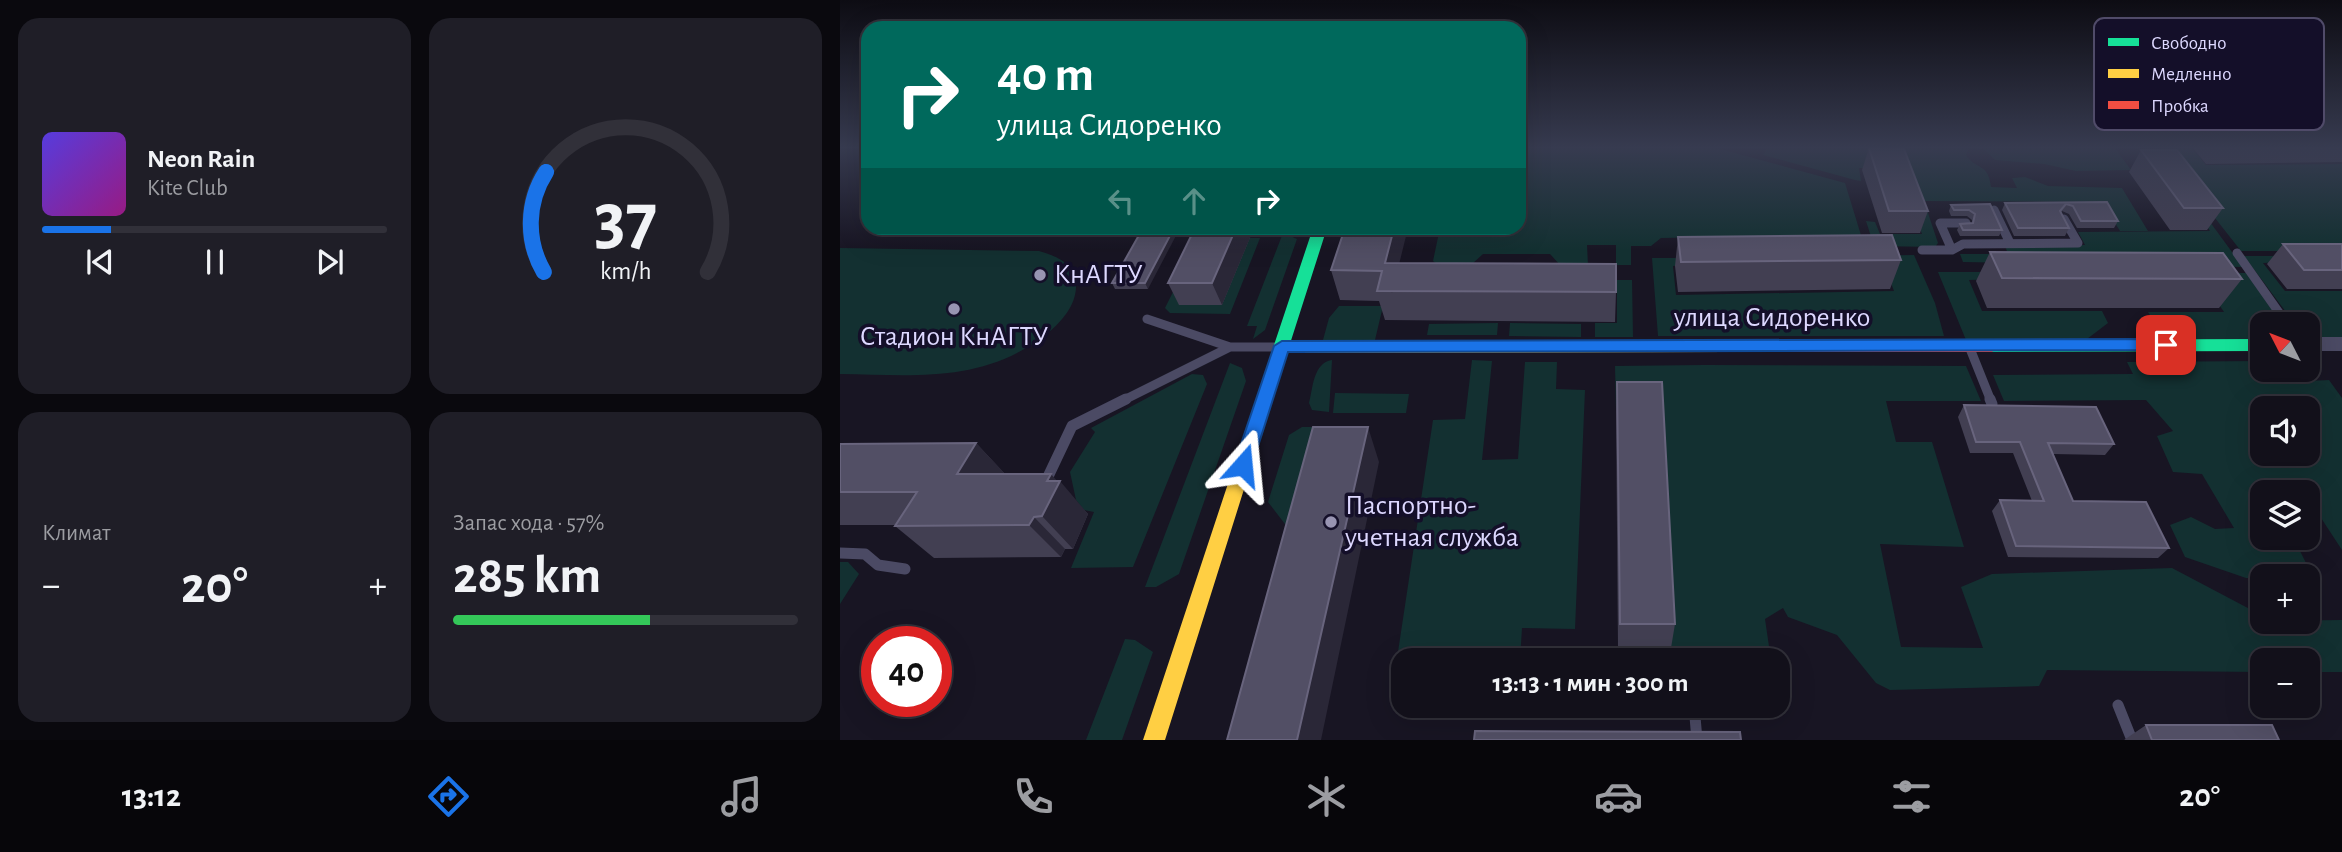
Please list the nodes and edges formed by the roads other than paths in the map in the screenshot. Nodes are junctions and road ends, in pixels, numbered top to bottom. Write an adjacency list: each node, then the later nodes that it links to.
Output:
1 (1994, 211): 5 (lane)
2 (2063, 218): 5 (lane)
3 (1966, 223): 7 (lane)
4 (1318, 235): 15 (street)
5 (2010, 243): 7 (lane)
6 (1922, 250): 7 (lane)
7 (1952, 250)
8 (2237, 253): 9 (lane)
9 (2279, 312)
10 (1147, 319): 16 (lane)
11 (2320, 344): 12 (street)
12 (2342, 344)
13 (1969, 345): 14 (street, улица Сидоренко); 15 (street, улица Сидоренко); 17 (lane)
14 (2250, 345)
15 (1282, 346): 16 (lane); 23 (street)
16 (1230, 347): 18 (lane)
17 (1992, 404)
18 (1043, 486)
19 (840, 553): 20 (lane)
20 (905, 569)
21 (2118, 705): 25 (lane)
22 (1695, 718): 24 (lane)
23 (1154, 740)
24 (1697, 740)
25 (2132, 740)

